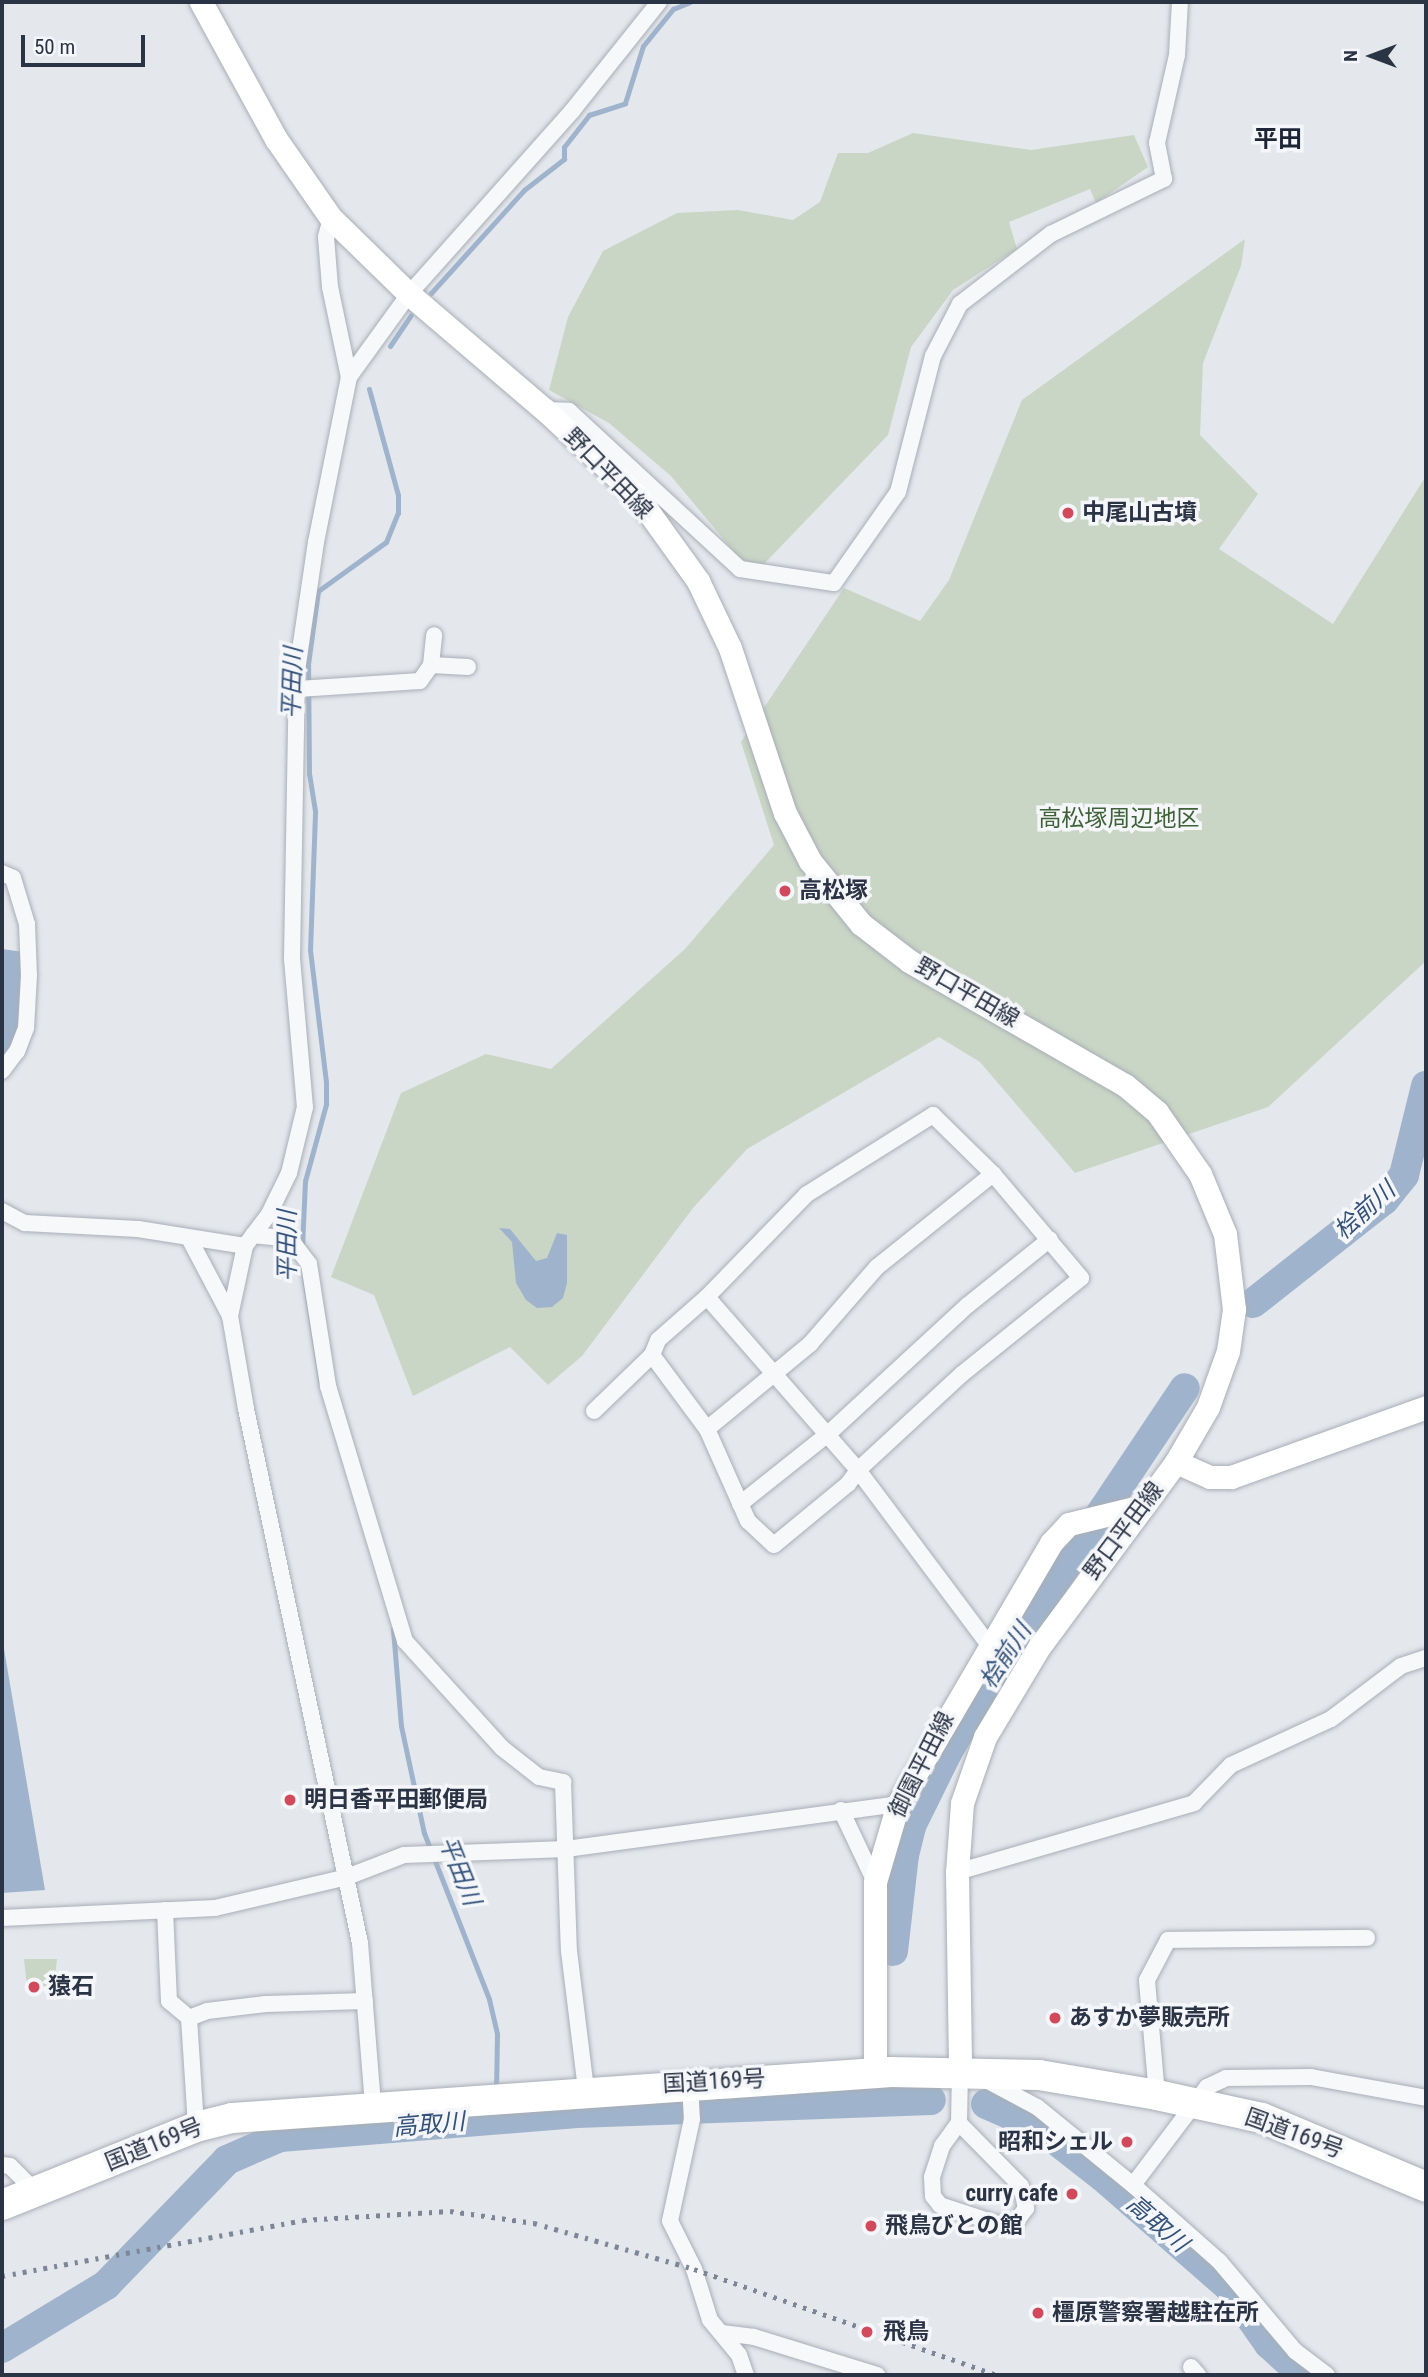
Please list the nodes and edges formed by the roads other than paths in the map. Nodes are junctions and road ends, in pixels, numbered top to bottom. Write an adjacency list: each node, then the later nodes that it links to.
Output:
1 (201, 2): 4 (main road, 野口平田線)
2 (659, 2): 5 (street)
3 (1180, 2): 7 (street)
4 (331, 218): 5 (main road, 野口平田線); 6 (street)
5 (409, 294): 6 (street); 7 (main road, 野口平田線)
6 (349, 377): 11 (street)
7 (545, 410): 27 (main road, 野口平田線)
8 (434, 635): 9 (street)
9 (431, 665): 10 (street); 11 (street)
10 (468, 667)
11 (306, 689): 18 (street)
12 (2, 873): 13 (street)
13 (2, 1071)
14 (993, 1174): 16 (street); 19 (street); 22 (street)
15 (2, 1211): 17 (street)
16 (1050, 1239): 26 (street); 28 (street)
17 (190, 1240): 18 (street); 20 (street)
18 (249, 1240): 20 (street); 35 (street)
19 (707, 1297): 21 (street); 22 (street)
20 (230, 1316): 37 (street)
21 (652, 1355): 24 (street); 25 (street)
22 (776, 1373): 25 (street); 26 (street)
23 (1426, 1407): 27 (main road)
24 (594, 1411)
25 (707, 1429): 29 (street)
26 (828, 1434): 28 (street); 29 (street)
27 (1176, 1462): 30 (main road, 野口平田線)
28 (858, 1470): 29 (street); 31 (street)
29 (740, 1504)
30 (1132, 1507): 31 (main road, 御園平田線); 36 (main road, 野口平田線)
31 (988, 1644): 33 (main road, 御園平田線)
32 (1426, 1658): 36 (street)
33 (898, 1804): 34 (street); 38 (main road, 御園平田線)
34 (841, 1810): 35 (street); 38 (street)
35 (566, 1849): 37 (street); 47 (street)
36 (957, 1872): 44 (main road, 野口平田線)
37 (347, 1877): 39 (street); 42 (street)
38 (876, 1882): 45 (main road, 御園平田線)
39 (165, 1910): 40 (street); 43 (street)
40 (2, 1918)
41 (1367, 1938): 48 (street)
42 (365, 2001): 43 (street); 51 (street)
43 (189, 2018): 53 (street)
44 (960, 2072): 45 (highway, 国道169号); 48 (highway, 国道169号); 52 (street); 55 (street)
45 (875, 2073): 46 (highway, 国道169号)
46 (690, 2083): 47 (highway, 国道169号); 59 (street)
47 (586, 2090): 51 (highway, 国道169号)
48 (1157, 2095): 50 (highway, 国道169号)
49 (1426, 2098): 50 (street)
50 (1195, 2104): 55 (street); 56 (highway, 国道169号)
51 (373, 2105): 53 (highway, 国道169号)
52 (959, 2123): 52 (street)
53 (196, 2127): 57 (highway, 国道169号)
54 (2, 2165): 57 (street)
55 (1133, 2185): 62 (street)
56 (1426, 2187)
57 (37, 2193): 58 (highway, 国道169号)
58 (2, 2205)
59 (722, 2333): 60 (street); 61 (street)
60 (746, 2375)
61 (877, 2375)
62 (1327, 2375)

